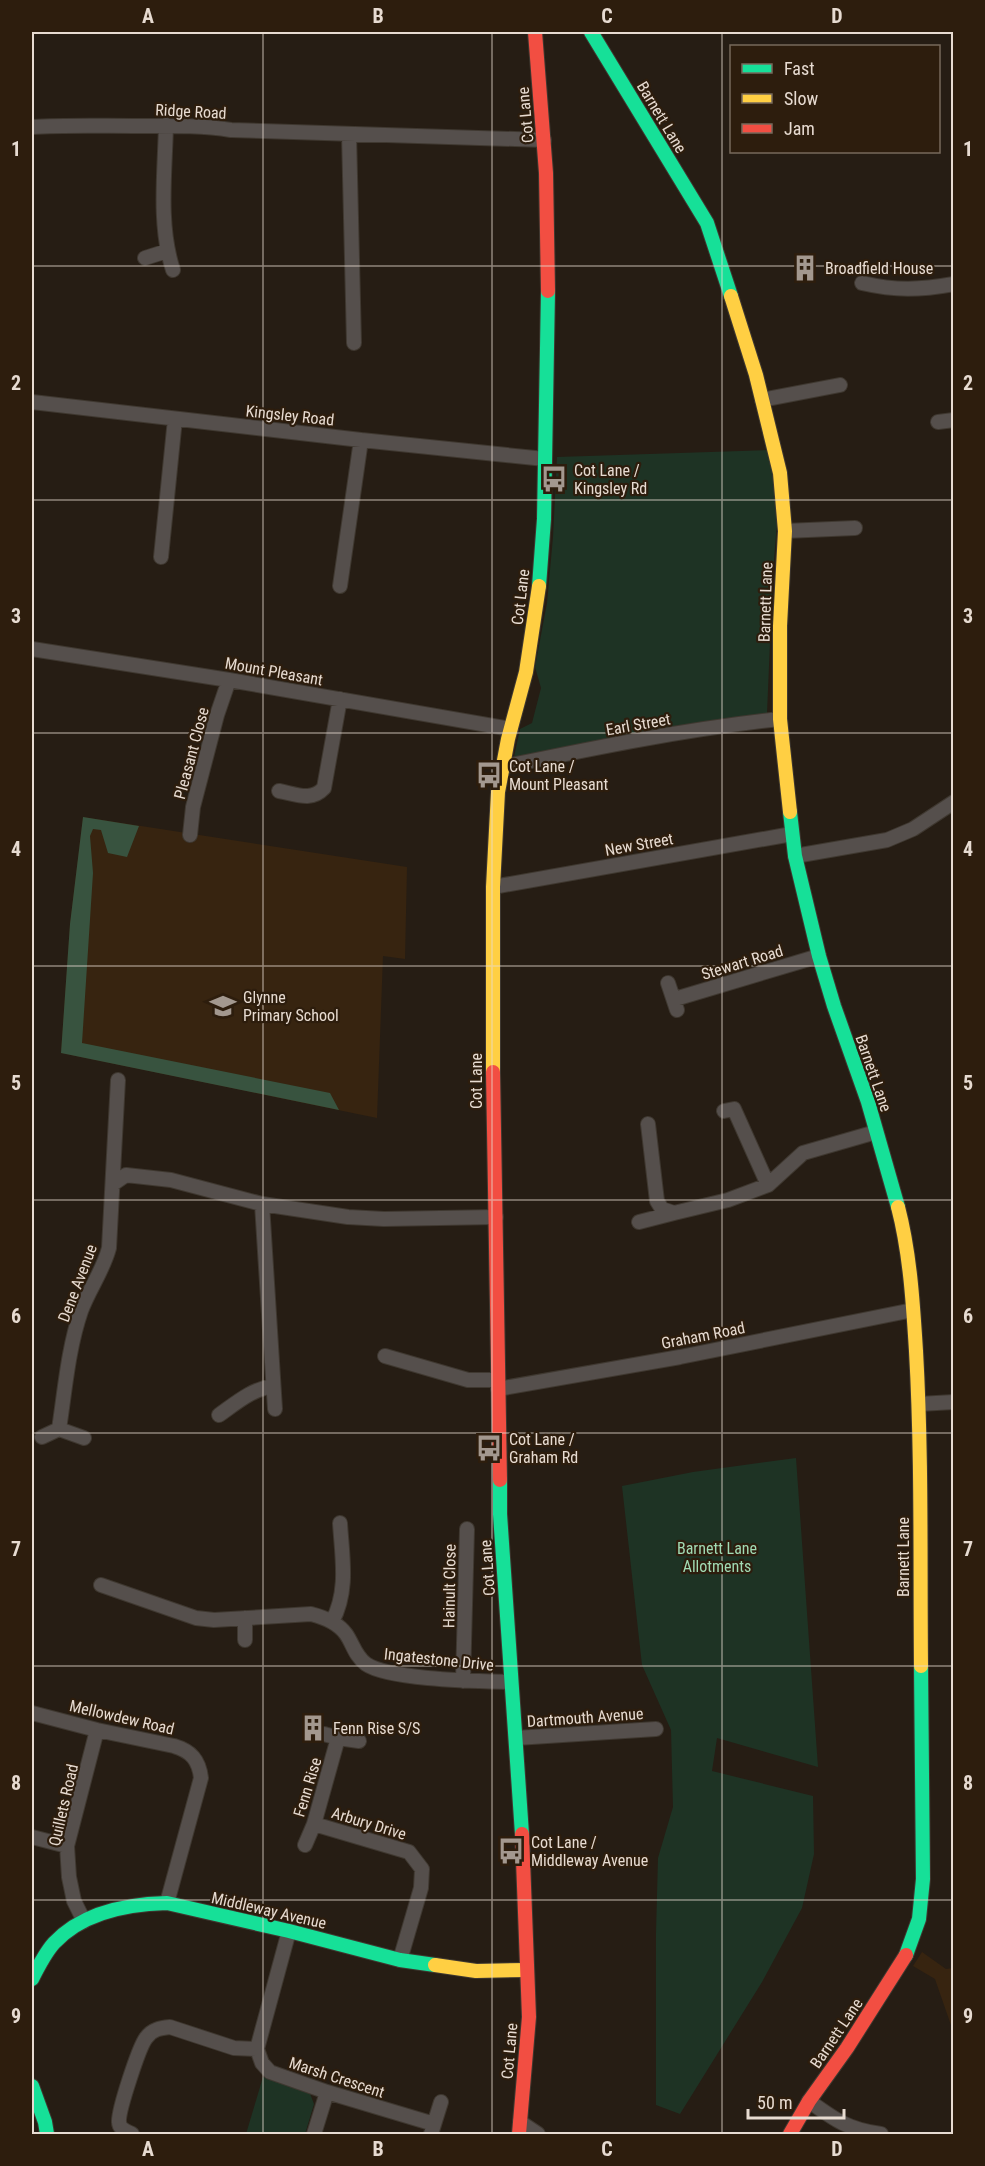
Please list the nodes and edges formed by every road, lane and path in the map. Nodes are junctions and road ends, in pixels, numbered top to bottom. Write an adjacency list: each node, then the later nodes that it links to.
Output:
1 (535, 32): 6 (street, Cot Lane)
2 (591, 32): 14 (street, Barnett Lane)
3 (166, 125): 4 (street, Ridge Road); 5 (street, Ridge Road); 7 (street)
4 (32, 127)
5 (349, 134): 6 (street, Ridge Road); 12 (street)
6 (544, 140): 20 (street, Cot Lane)
7 (167, 251): 8 (street); 9 (street)
8 (145, 258)
9 (173, 270)
10 (862, 283): 11 (street)
11 (954, 284)
12 (354, 343)
13 (840, 385): 14 (street)
14 (762, 400): 22 (street, Barnett Lane)
15 (32, 402): 16 (street, Kingsley Road)
16 (175, 419): 19 (street, Kingsley Road); 23 (street)
17 (954, 420): 18 (street)
18 (938, 422)
19 (361, 440): 20 (street, Kingsley Road); 24 (street)
20 (545, 459): 29 (street, Cot Lane)
21 (855, 528): 22 (street)
22 (785, 531): 28 (street, Barnett Lane)
23 (161, 556)
24 (340, 586)
25 (32, 649): 26 (street, Mount Pleasant)
26 (229, 680): 27 (street, Mount Pleasant); 34 (street, Pleasant Close)
27 (340, 699): 29 (street, Mount Pleasant); 31 (street)
28 (780, 719): 30 (street, Earl Street); 33 (street, Barnett Lane)
29 (511, 729): 30 (street, Cot Lane)
30 (502, 767): 36 (street, Cot Lane)
31 (279, 791)
32 (954, 802): 35 (street)
33 (792, 834): 35 (street, Barnett Lane); 36 (street, New Street)
34 (190, 835)
35 (795, 856): 37 (street, Barnett Lane)
36 (493, 886): 47 (street, Cot Lane)
37 (819, 956): 38 (street, Stewart Road); 42 (street, Barnett Lane)
38 (668, 983)
39 (118, 1080): 43 (street, Dene Avenue)
40 (724, 1111): 44 (street)
41 (648, 1124): 46 (street)
42 (876, 1132): 44 (street); 49 (street, Barnett Lane)
43 (112, 1184): 45 (street); 59 (street, Dene Avenue)
44 (768, 1185): 46 (street)
45 (262, 1204): 47 (street); 54 (street)
46 (674, 1213): 48 (street)
47 (496, 1217): 53 (street, Cot Lane)
48 (639, 1222)
49 (913, 1310): 53 (street, Graham Road); 56 (street, Barnett Lane)
50 (408, 1348): 52 (street)
51 (385, 1356): 52 (street, Graham Road)
52 (405, 1363): 53 (street, Graham Road)
53 (498, 1384): 69 (street, Cot Lane)
54 (273, 1386): 57 (street); 58 (street)
55 (954, 1402): 56 (street)
56 (919, 1404): 90 (street, Barnett Lane)
57 (275, 1409)
58 (219, 1415)
59 (59, 1429): 60 (street); 61 (street)
60 (42, 1437)
61 (84, 1438)
62 (340, 1523): 66 (street)
63 (467, 1529): 68 (street, Hainult Close)
64 (101, 1585): 65 (street)
65 (245, 1618): 66 (street); 67 (street)
66 (332, 1622): 68 (street, Ingatestone Drive)
67 (245, 1640)
68 (463, 1681): 69 (street, Ingatestone Drive)
69 (511, 1682): 75 (street, Cot Lane)
70 (32, 1713): 72 (street, Mellowdew Road)
71 (656, 1729): 75 (street, Dartmouth Avenue)
72 (98, 1730): 80 (street, Quillets Road); 81 (street, Mellowdew Road)
73 (324, 1734): 74 (street)
74 (338, 1738): 76 (street); 77 (street, Fenn Rise)
75 (516, 1738): 85 (street, Cot Lane)
76 (359, 1741)
77 (314, 1824): 79 (street, Fenn Rise); 84 (street, Arbury Drive)
78 (32, 1838): 80 (street)
79 (305, 1845)
80 (67, 1846): 82 (street, Quillets Road)
81 (167, 1903): 82 (street, Middleway Avenue); 83 (street, Middleway Avenue)
82 (84, 1921): 86 (street, Middleway Avenue)
83 (289, 1931): 84 (street, Middleway Avenue); 87 (street)
84 (400, 1960): 85 (street, Middleway Avenue)
85 (527, 1970): 92 (street, Cot Lane)
86 (32, 1979)
87 (257, 2049): 89 (street, Marsh Crescent); 95 (street)
88 (32, 2086): 94 (street)
89 (327, 2092): 93 (street, Marsh Crescent); 96 (street)
90 (809, 2101): 98 (street, Barnett Lane); 99 (street)
91 (441, 2102): 93 (street)
92 (519, 2128): 97 (street)
93 (433, 2129)
94 (48, 2134)
95 (132, 2134)
96 (314, 2134)
97 (538, 2134)
98 (790, 2134)
99 (882, 2134)

